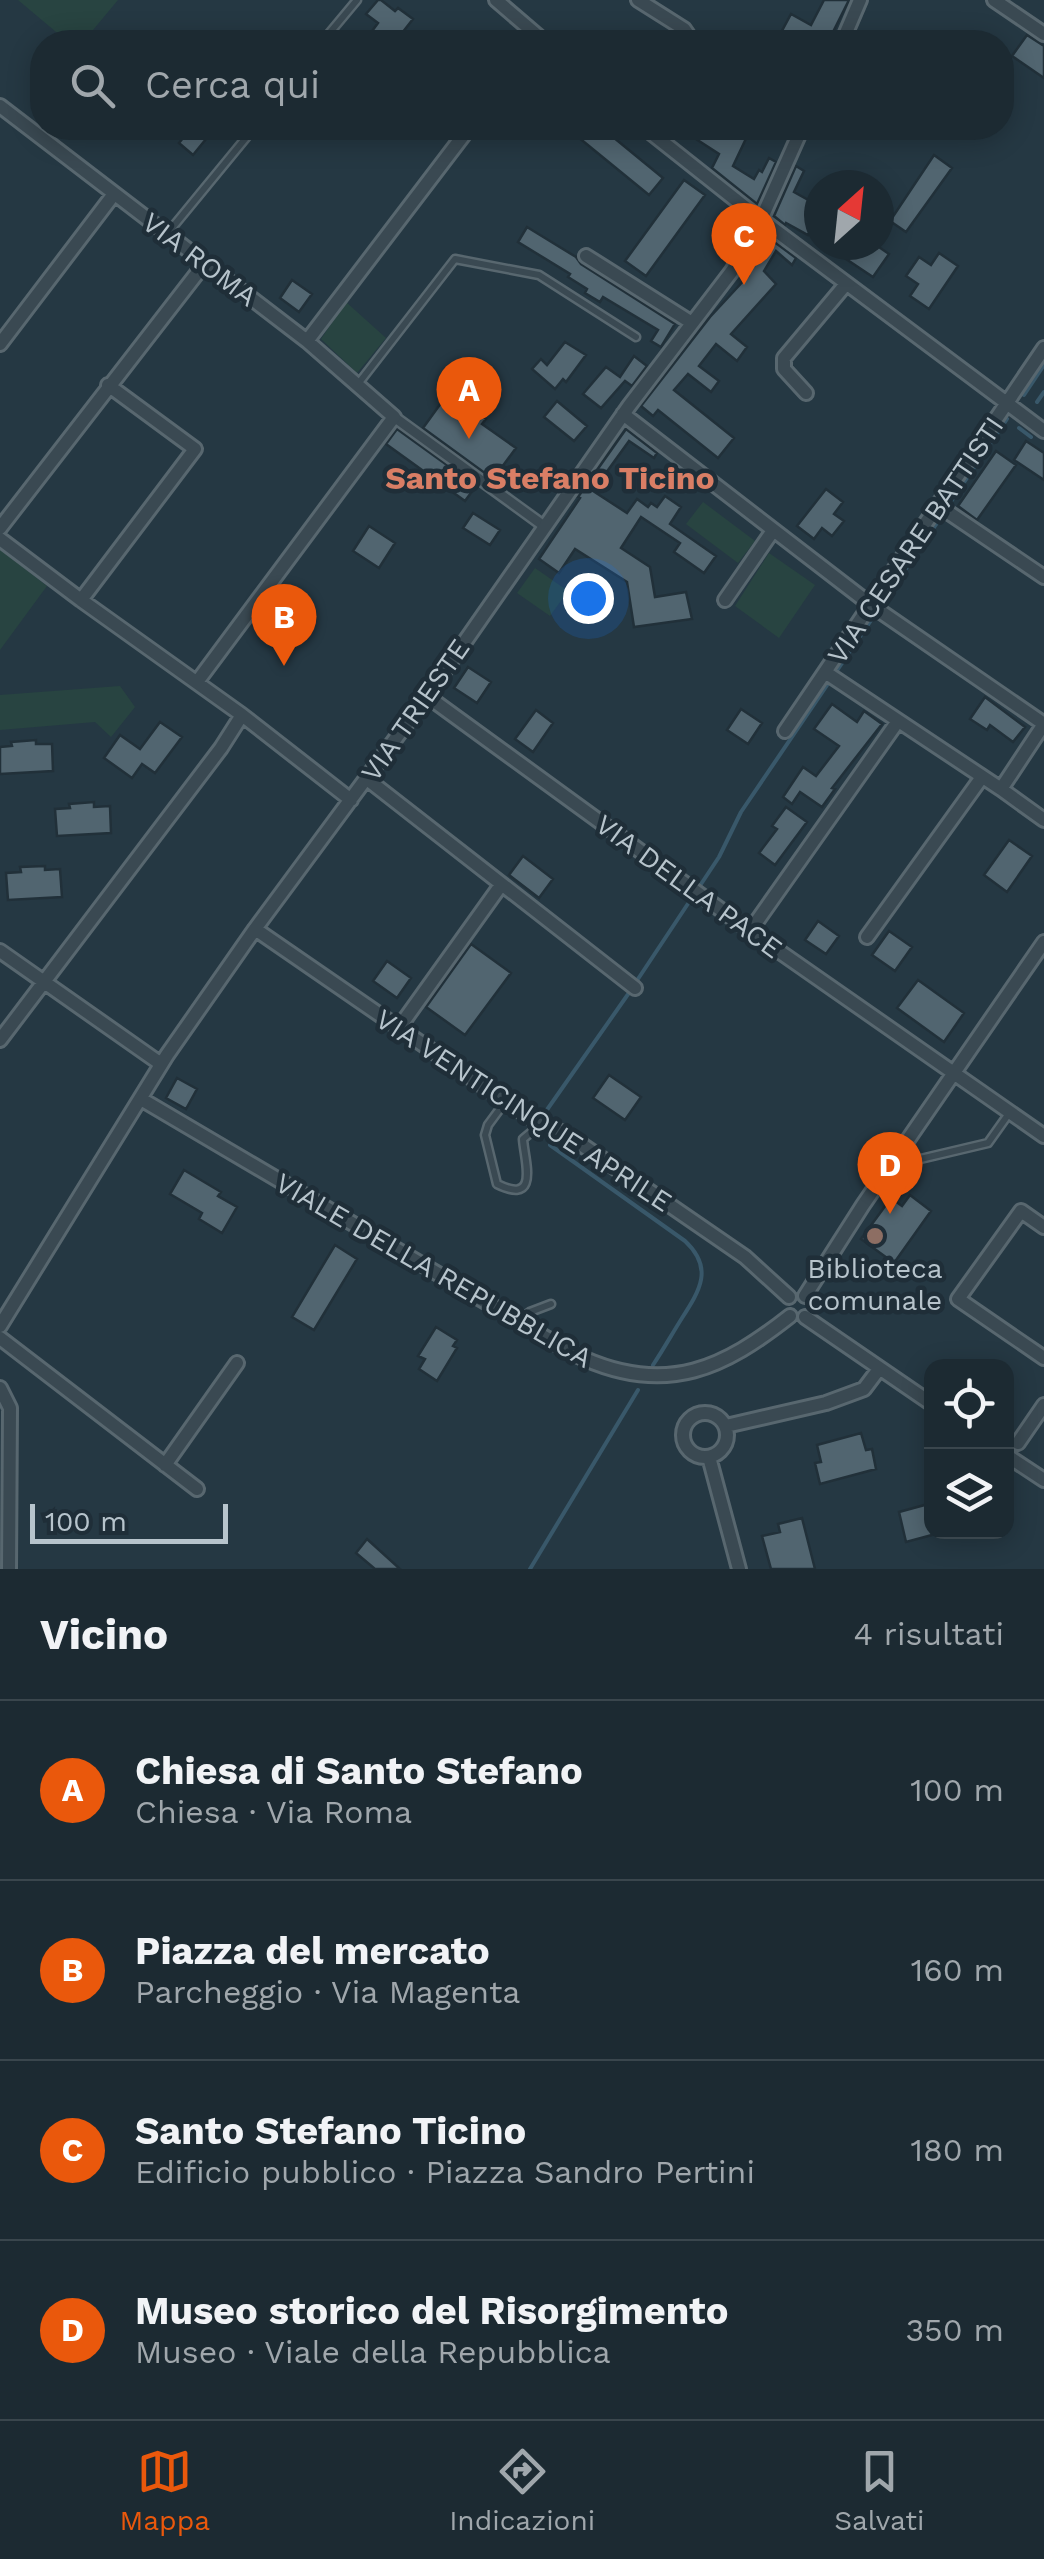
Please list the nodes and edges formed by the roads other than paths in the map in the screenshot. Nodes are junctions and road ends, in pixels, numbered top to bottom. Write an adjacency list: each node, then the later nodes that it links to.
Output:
1 (357, 0): 6 (lane)
2 (496, 0): 7 (street)
3 (638, 0): 8 (street)
4 (860, 0): 9 (street)
5 (994, 0): 10 (street)
6 (332, 30)
7 (528, 30)
8 (685, 30)
9 (847, 30)
10 (1044, 34)
11 (0, 106): 12 (street, VIA ROMA)
12 (30, 129)
13 (44, 140): 18 (street, VIA ROMA)
14 (244, 140): 20 (lane)
15 (460, 140): 26 (street)
16 (663, 140): 19 (street)
17 (796, 140): 19 (street, VIA TRIESTE)
18 (114, 194): 20 (street, VIA ROMA); 27 (street)
19 (759, 218): 23 (street); 24 (street, VIA TRIESTE)
20 (167, 234): 22 (street, VIA ROMA)
21 (586, 256): 24 (street)
22 (204, 262): 26 (street, VIA ROMA); 30 (street)
23 (846, 284): 31 (street); 32 (street)
24 (692, 323): 33 (street, VIA TRIESTE)
25 (636, 337): 29 (lane)
26 (307, 340): 29 (street, VIA ROMA)
27 (0, 344)
28 (1044, 348): 32 (street, VIA CESARE BATTISTI)
29 (358, 385): 34 (street, VIA ROMA)
30 (108, 386): 38 (street); 42 (street)
31 (806, 393)
32 (1008, 402): 35 (street); 36 (street, VIA CESARE BATTISTI)
33 (623, 414): 37 (street, VIA TRIESTE); 39 (street)
34 (394, 418): 37 (street); 46 (street)
35 (1044, 431)
36 (943, 509): 41 (street); 44 (street, VIA CESARE BATTISTI)
37 (544, 526): 47 (street, VIA TRIESTE)
38 (0, 528)
39 (772, 532): 43 (street); 44 (street)
40 (0, 540): 42 (street)
41 (1044, 577)
42 (81, 600): 46 (street)
43 (725, 600)
44 (875, 608): 45 (street, VIA CESARE BATTISTI); 50 (street)
45 (830, 676): 49 (street); 51 (street, VIA CESARE BATTISTI)
46 (196, 682): 48 (street)
47 (427, 696): 53 (street, VIA TRIESTE); 59 (street, VIA DELLA PACE)
48 (242, 715): 55 (street); 63 (street)
49 (898, 721): 52 (street); 59 (street)
50 (1044, 724): 54 (street)
51 (785, 730)
52 (982, 777): 54 (street); 60 (street)
53 (366, 779): 55 (street, VIA TRIESTE); 57 (street)
54 (1001, 789): 56 (street)
55 (351, 800): 58 (street, VIA TRIESTE)
56 (1044, 820)
57 (501, 885): 64 (street); 65 (street)
58 (254, 929): 65 (street, VIA VENTICINQUE APRILE); 67 (street, VIA TRIESTE)
59 (750, 931): 68 (street, VIA DELLA PACE)
60 (867, 937)
61 (1044, 942): 68 (street)
62 (0, 951): 63 (street)
63 (44, 982): 66 (street); 67 (street)
64 (632, 986)
65 (398, 1029): 70 (street, VIA VENTICINQUE APRILE)
66 (0, 1040)
67 (161, 1064): 69 (street, VIA TRIESTE)
68 (954, 1072): 71 (street, VIA DELLA PACE); 74 (street)
69 (141, 1099): 81 (street, VIALE DELLA REPUBBLICA); 82 (street, VIA TRIESTE)
70 (505, 1101): 72 (street, VIA VENTICINQUE APRILE); 72 (lane)
71 (1010, 1112): 73 (street, VIA DELLA PACE); 74 (lane)
72 (541, 1124): 76 (street, VIA VENTICINQUE APRILE)
73 (1044, 1136)
74 (898, 1155): 77 (street)
75 (1044, 1227): 84 (street)
76 (790, 1296): 77 (street); 79 (street)
77 (806, 1296): 80 (street)
78 (551, 1304): 81 (lane)
79 (790, 1316): 80 (street); 81 (street, VIALE DELLA REPUBBLICA)
80 (805, 1317): 86 (street)
81 (518, 1321)
82 (0, 1326)
83 (0, 1338): 95 (street)
84 (1044, 1358)
85 (236, 1363): 95 (street)
86 (879, 1369): 88 (street); 90 (street)
87 (0, 1388): 98 (street)
88 (924, 1399)
89 (1044, 1404): 91 (street)
90 (726, 1426): 93 (street); 93 (street)
91 (1018, 1443): 92 (lane)
92 (1012, 1449)
93 (709, 1457): 99 (street)
94 (1014, 1460): 96 (street)
95 (166, 1465): 97 (street)
96 (1044, 1480)
97 (197, 1489)
98 (9, 1569)
99 (739, 1569)

